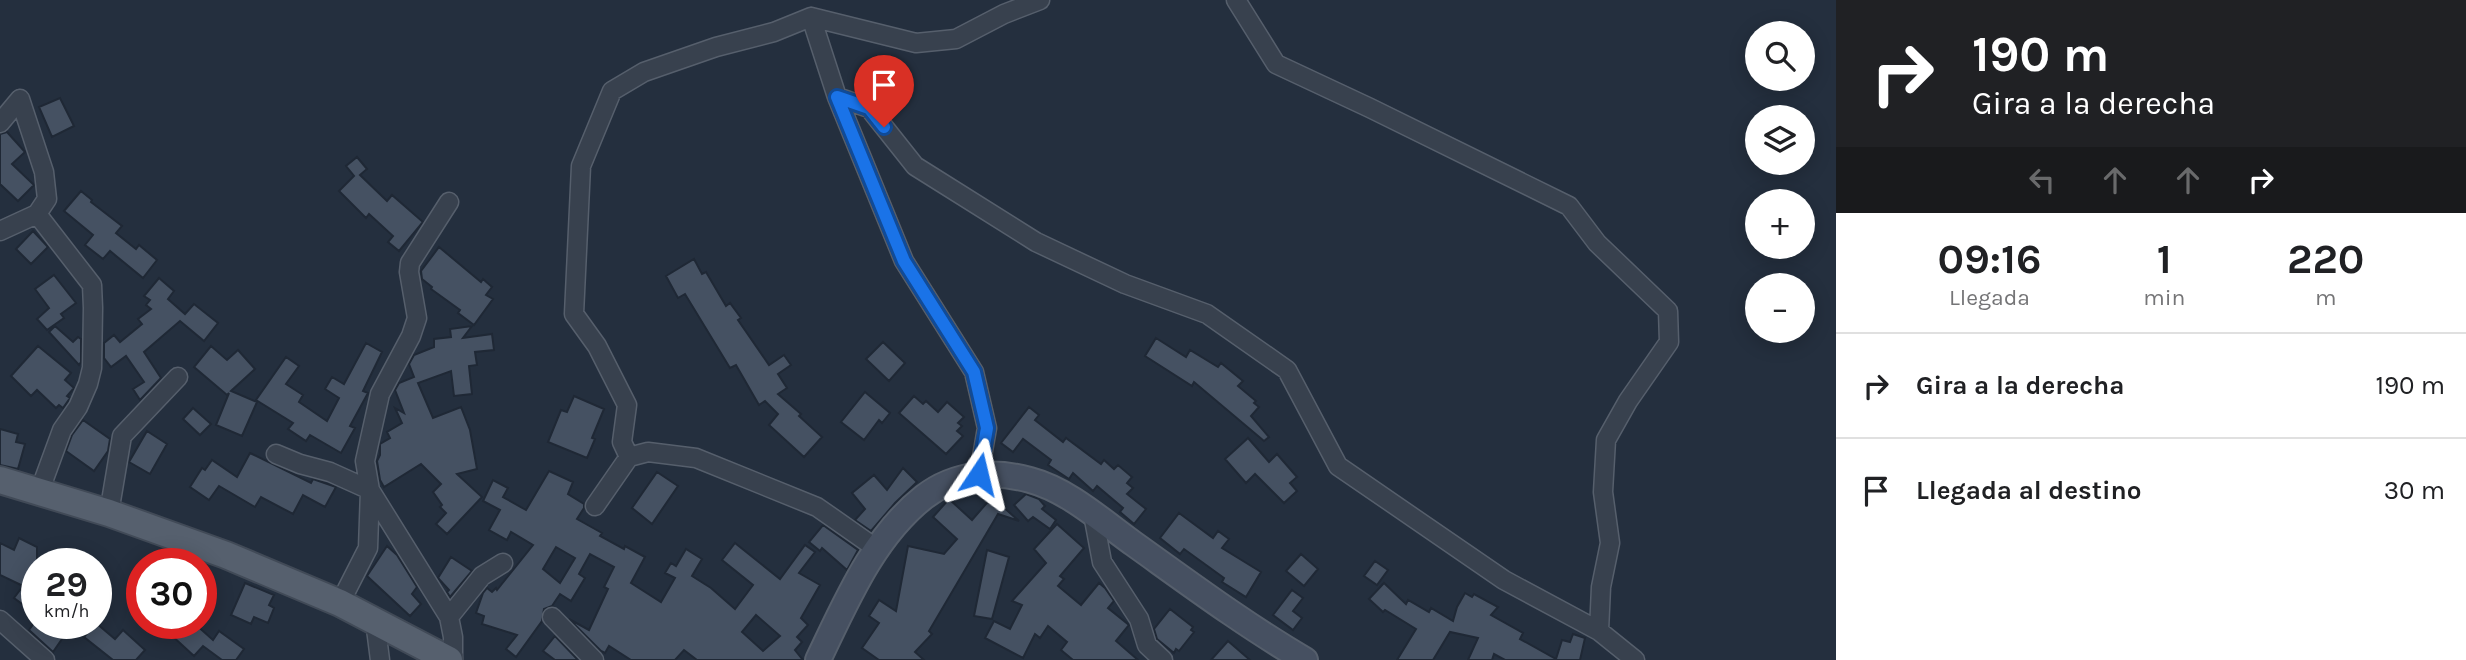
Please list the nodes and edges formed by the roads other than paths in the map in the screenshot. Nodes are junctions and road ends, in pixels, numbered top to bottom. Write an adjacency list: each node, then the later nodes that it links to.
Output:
1 (1040, 0): 3 (street)
2 (1236, 0): 26 (street)
3 (811, 17): 4 (street); 11 (street)
4 (837, 97): 12 (street); 26 (street)
5 (0, 123): 7 (street)
6 (449, 202): 15 (street)
7 (37, 214): 8 (street); 14 (street)
8 (0, 231)
9 (178, 377): 17 (street)
10 (276, 454): 15 (street)
11 (629, 457): 16 (street); 19 (street)
12 (979, 474): 18 (main road); 19 (main road)
13 (0, 480): 14 (main road)
14 (40, 490): 17 (main road)
15 (370, 490): 21 (street); 22 (street)
16 (595, 506)
17 (109, 513): 21 (main road)
18 (1093, 514): 32 (street); 33 (main road)
19 (877, 549): 31 (main road)
20 (503, 564): 22 (street)
21 (340, 603): 25 (main road)
22 (449, 617): 29 (street)
23 (552, 617): 30 (street)
24 (0, 620): 27 (street)
25 (375, 621): 28 (street); 29 (main road)
26 (1599, 631): 34 (street)
27 (45, 660)
28 (380, 660)
29 (451, 660)
30 (594, 660)
31 (818, 660)
32 (1163, 660)
33 (1305, 660)
34 (1635, 660)

